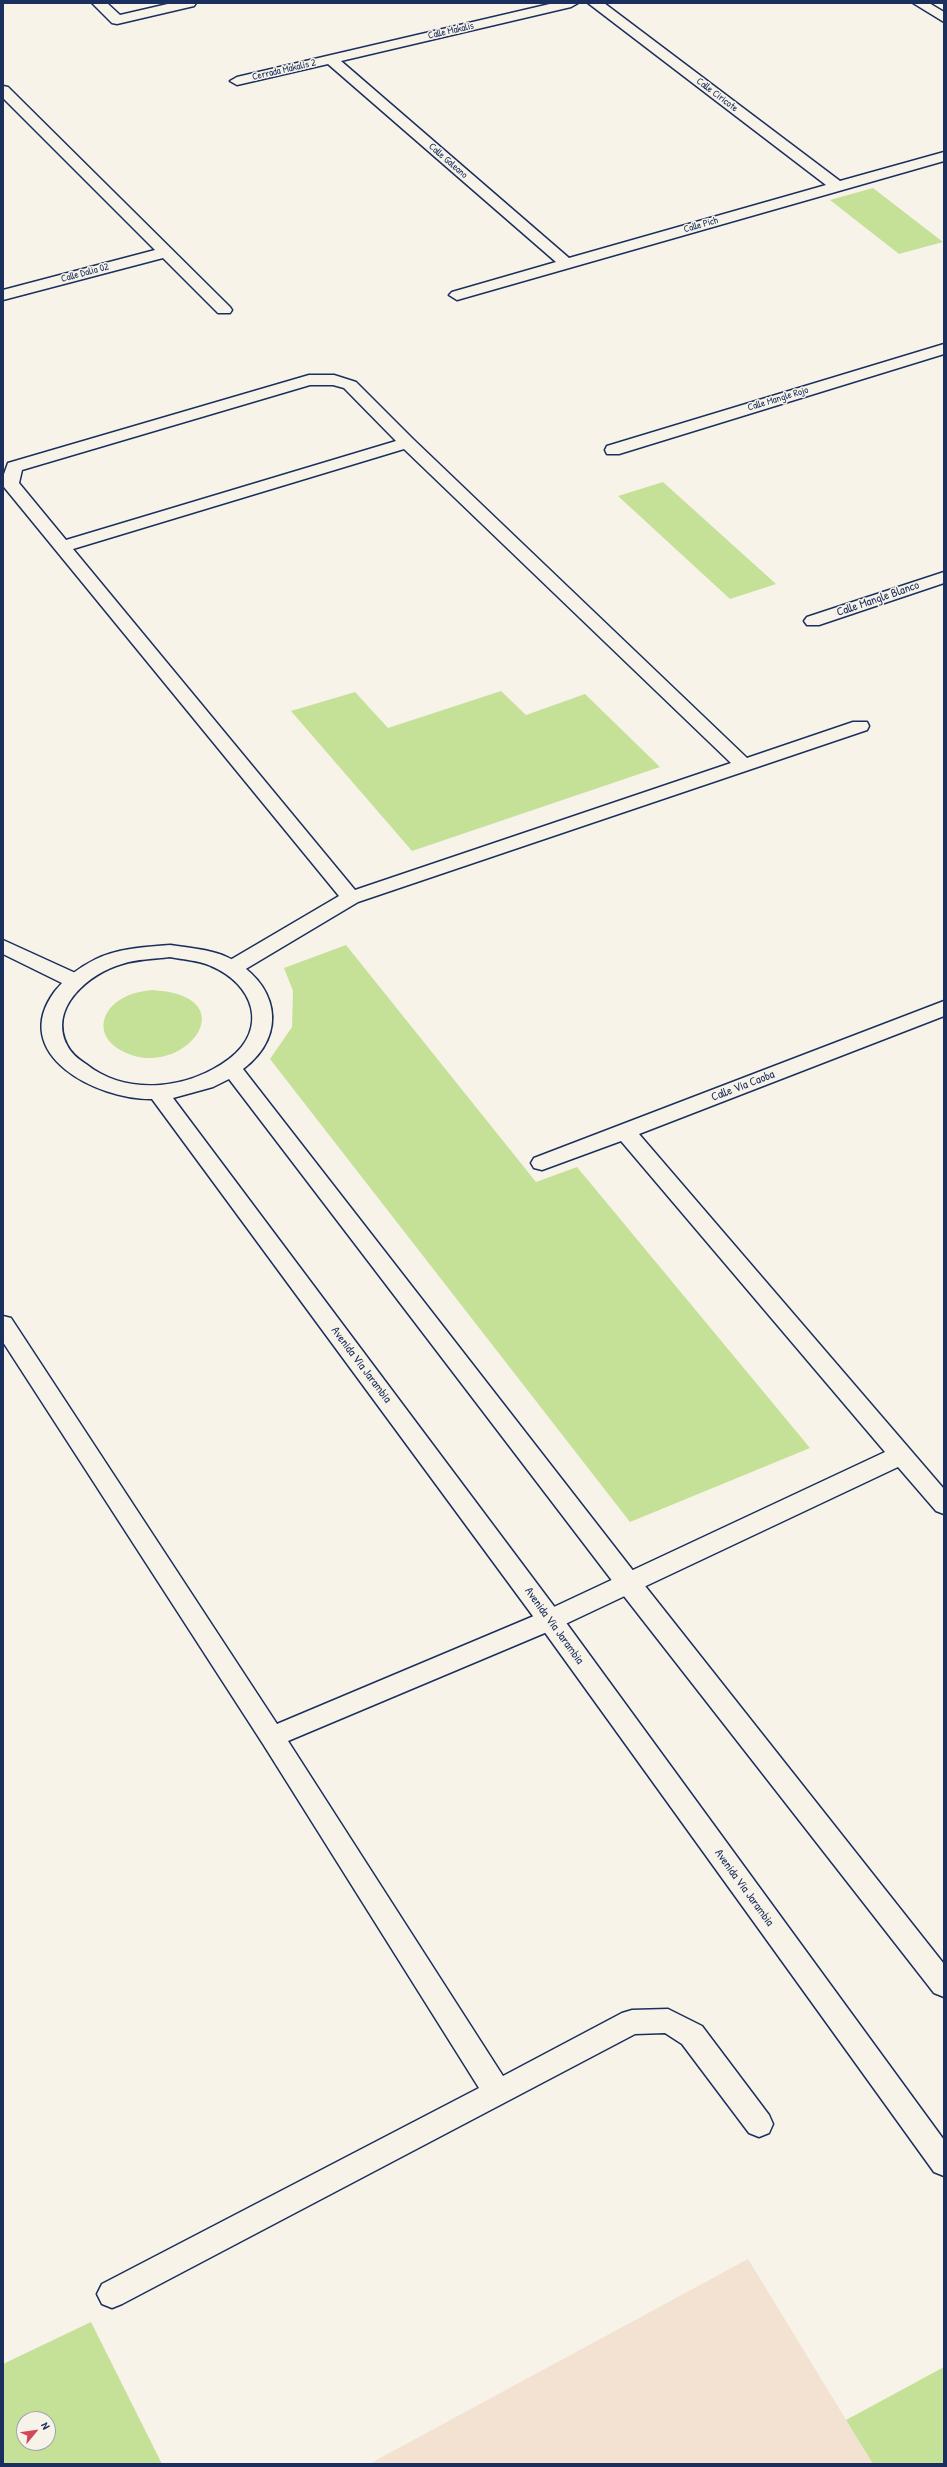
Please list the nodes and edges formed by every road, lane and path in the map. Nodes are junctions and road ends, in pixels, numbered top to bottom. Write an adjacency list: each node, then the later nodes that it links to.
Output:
1 (99, 3): 2 (street)
2 (189, 3)
3 (571, 3): 7 (street, Calle Makalis)
4 (595, 3): 11 (street, Calle Ciricote)
5 (920, 3): 6 (street)
6 (944, 18)
7 (331, 59): 8 (street, Cerrada Makalis 2); 13 (street, Calle Galeano)
8 (237, 81)
9 (3, 90): 12 (street)
10 (944, 156): 11 (street, Calle Pich)
11 (838, 187): 13 (street, Calle Pich)
12 (166, 252): 14 (street, Calle Dalia 02); 16 (street)
13 (566, 263): 15 (street, Calle Pich)
14 (3, 295)
15 (457, 295)
16 (224, 310)
17 (944, 349): 19 (street, Calle Mangle Rojo)
18 (407, 443): 20 (street); 20 (street); 24 (street)
19 (613, 450)
20 (61, 547): 25 (street)
21 (944, 577): 22 (street, Calle Mangle Blanco)
22 (813, 621)
23 (860, 726): 24 (street)
24 (744, 765): 25 (street)
25 (351, 898): 27 (street)
26 (3, 946): 28 (street)
27 (232, 968): 28 (street); 30 (street)
28 (76, 980): 31 (street)
29 (944, 1008): 32 (street, Calle Via Caoba)
30 (232, 1069): 31 (street); 37 (street)
31 (158, 1092): 38 (street, Avenida Via Jarambia)
32 (625, 1131): 33 (street, Calle Via Caoba); 35 (street)
33 (542, 1163)
34 (3, 1324): 39 (street)
35 (901, 1456): 36 (street); 37 (street)
36 (944, 1505)
37 (629, 1584): 38 (street); 40 (street)
38 (550, 1620): 39 (street); 43 (street, Avenida Via Jarambia)
39 (272, 1737): 41 (street)
40 (944, 1984)
41 (498, 2092): 42 (street); 44 (street)
42 (759, 2124)
43 (944, 2163)
44 (112, 2294)

